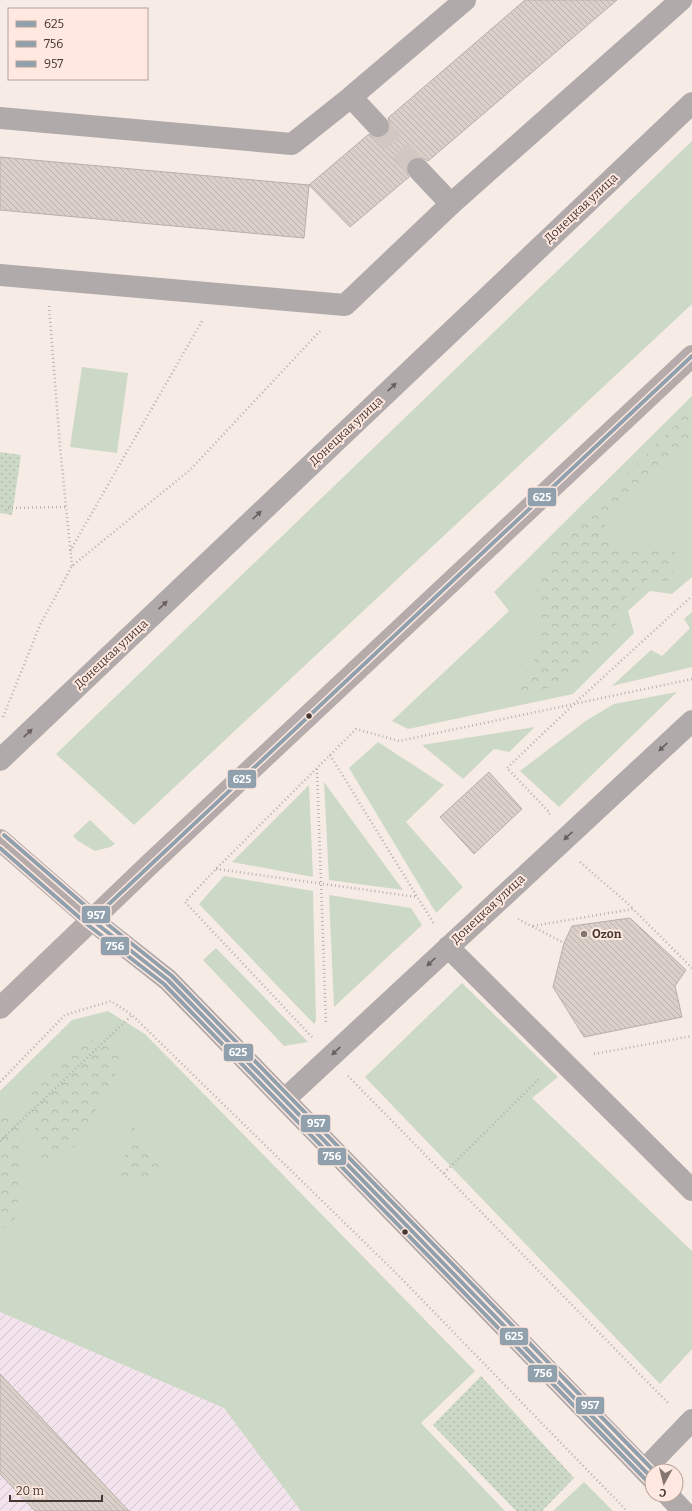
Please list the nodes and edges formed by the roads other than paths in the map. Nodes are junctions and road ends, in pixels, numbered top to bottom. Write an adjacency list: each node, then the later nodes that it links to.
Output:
1 (464, 0): 3 (street)
2 (681, 0): 8 (street)
3 (351, 97): 5 (street); 6 (street)
4 (692, 103): 12 (street, Донецкая улица, one-way to 4)
5 (0, 118)
6 (378, 126)
7 (418, 169): 8 (street)
8 (451, 204): 9 (street)
9 (0, 275)
10 (692, 356): 14 (main road)
11 (692, 721): 15 (street, Донецкая улица, one-way to 15)
12 (0, 760)
13 (0, 840): 14 (main road)
14 (92, 920): 16 (main road); 17 (street)
15 (448, 947): 17 (street, Донецкая улица, one-way to 17); 18 (street)
16 (0, 1008)
17 (285, 1099): 21 (street)
18 (692, 1190)
19 (690, 1421): 20 (street)
20 (657, 1463)
21 (644, 1470)
22 (676, 1503): 23 (street)
23 (683, 1511)

